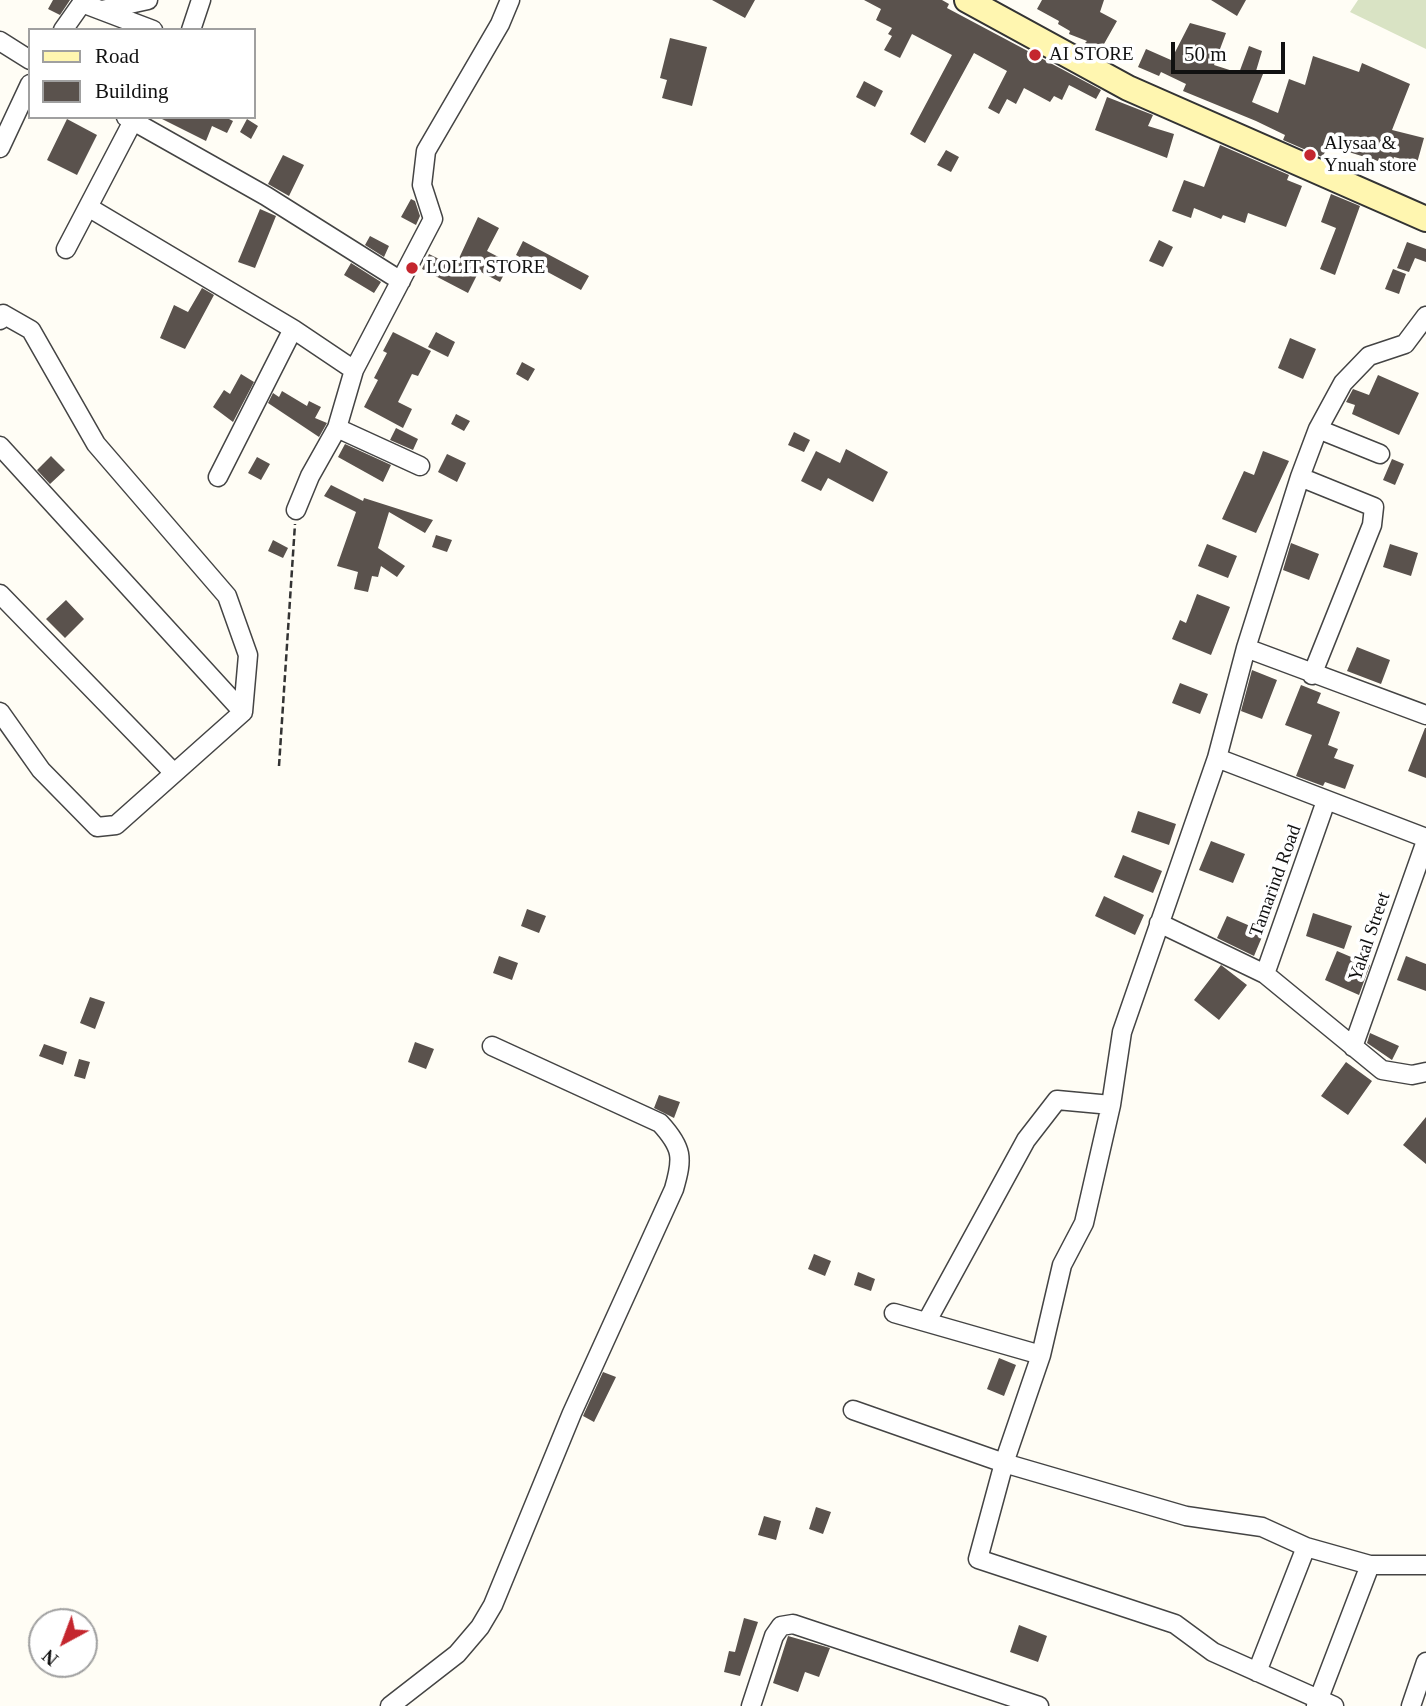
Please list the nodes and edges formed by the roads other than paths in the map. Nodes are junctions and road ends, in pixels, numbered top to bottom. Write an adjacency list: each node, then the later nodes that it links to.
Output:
1 (148, 0): 6 (street)
2 (201, 0): 9 (street)
3 (510, 0): 18 (street)
4 (967, 0): 16 (main road)
5 (82, 1): 6 (street); 7 (street)
6 (102, 10): 8 (street)
7 (64, 28)
8 (148, 28)
9 (192, 28)
10 (0, 41): 11 (street)
11 (28, 59)
12 (28, 88): 14 (street)
13 (130, 119): 15 (street); 18 (street)
14 (0, 148)
15 (88, 207): 17 (street); 21 (street)
16 (1426, 219)
17 (66, 249)
18 (401, 281): 22 (street)
19 (1426, 316): 24 (street)
20 (0, 320): 35 (street)
21 (293, 329): 22 (street); 28 (street)
22 (354, 370): 23 (street)
23 (337, 428): 27 (street); 30 (street)
24 (1318, 429): 26 (street); 29 (street)
25 (0, 446): 35 (street)
26 (1380, 454)
27 (420, 466)
28 (218, 477)
29 (1300, 477): 32 (street); 33 (street)
30 (296, 510)
31 (0, 594): 38 (street)
32 (1246, 648): 33 (street); 37 (street)
33 (1312, 675): 36 (street)
34 (0, 712): 38 (street)
35 (243, 712): 38 (street)
36 (1426, 715)
37 (1217, 758): 39 (street); 41 (street)
38 (173, 772)
39 (1326, 801): 40 (street); 42 (street, Tamarind Road)
40 (1426, 840): 44 (street, Yakal Street)
41 (1160, 923): 42 (street); 46 (street)
42 (1265, 974): 44 (street)
43 (492, 1046): 59 (street)
44 (1353, 1048): 45 (street)
45 (1426, 1072)
46 (1111, 1105): 48 (street); 49 (street)
47 (894, 1313): 48 (street)
48 (927, 1321): 49 (street)
49 (1041, 1355): 51 (street)
50 (853, 1410): 51 (street)
51 (1004, 1463): 52 (street); 56 (street)
52 (1307, 1547): 53 (street); 56 (street)
53 (1370, 1565): 54 (street); 57 (street)
54 (1426, 1565)
55 (1426, 1662): 61 (street)
56 (1257, 1672): 57 (street)
57 (1322, 1703)
58 (1033, 1705): 60 (street)
59 (390, 1706)
60 (751, 1706)
61 (1411, 1706)

